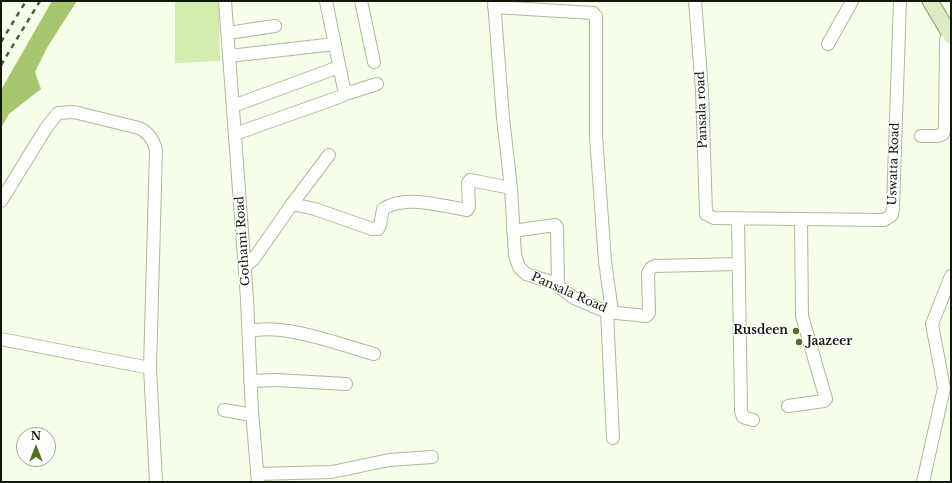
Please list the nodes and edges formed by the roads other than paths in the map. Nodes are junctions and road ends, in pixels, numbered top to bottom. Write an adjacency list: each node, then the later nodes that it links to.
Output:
1 (225, 1): 10 (street, Gothami Road)
2 (326, 1): 12 (street)
3 (361, 1): 15 (street)
4 (695, 1): 26 (street, Pansala road)
5 (852, 1): 13 (street)
6 (900, 1): 28 (street, Uswatta Road)
7 (930, 1): 11 (main road)
8 (494, 4): 23 (street, Pansala Road); 34 (street)
9 (275, 26): 10 (street)
10 (228, 33): 14 (street, Gothami Road)
11 (950, 34): 21 (street)
12 (335, 44): 14 (street); 16 (street)
13 (828, 44)
14 (229, 56): 19 (street, Gothami Road)
15 (374, 62)
16 (339, 67): 18 (street); 19 (street)
17 (377, 84): 18 (street)
18 (345, 94): 20 (street)
19 (233, 106): 20 (street, Gothami Road)
20 (235, 134): 31 (street, Gothami Road)
21 (921, 136)
22 (329, 155): 25 (street)
23 (511, 188): 25 (street); 29 (street, Pansala Road)
24 (1, 201): 38 (street)
25 (292, 204): 31 (street)
26 (710, 217): 27 (street, Uswatta Road)
27 (738, 219): 28 (street, Uswatta Road); 30 (street)
28 (801, 219): 41 (street)
29 (513, 230): 33 (street, Pansala Road); 33 (street)
30 (738, 264): 34 (street, Pansala Road); 44 (street)
31 (245, 266): 35 (street, Gothami Road)
32 (951, 276): 49 (street)
33 (558, 286): 34 (street, Pansala Road)
34 (610, 312): 45 (street)
35 (249, 331): 37 (street); 39 (street, Gothami Road)
36 (1, 339): 38 (street)
37 (374, 354)
38 (150, 368): 48 (street)
39 (250, 381): 40 (street); 43 (street, Gothami Road)
40 (346, 384)
41 (788, 406)
42 (224, 410): 43 (street)
43 (252, 415): 47 (street, Gothami Road)
44 (753, 420)
45 (613, 438)
46 (432, 457): 47 (street)
47 (258, 478)
48 (156, 482)
49 (923, 482)

